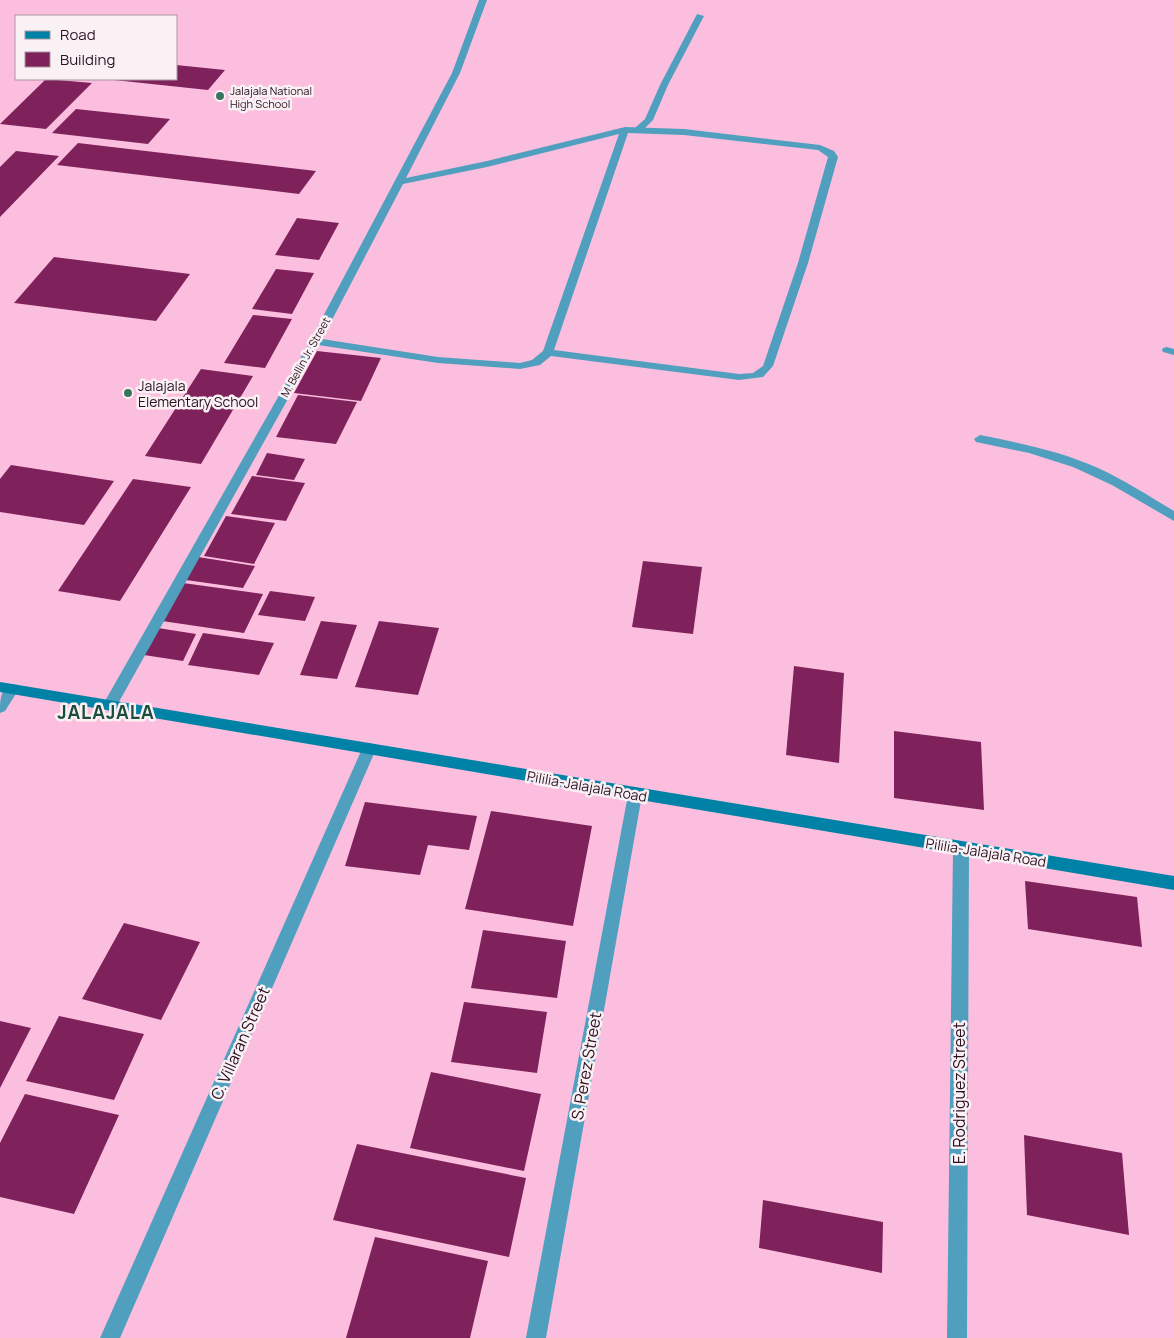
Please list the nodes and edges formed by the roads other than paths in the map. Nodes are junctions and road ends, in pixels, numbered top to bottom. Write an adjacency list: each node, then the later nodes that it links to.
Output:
1 (483, 0): 5 (street, M. Bellin Jr. Street)
2 (700, 16): 3 (street)
3 (639, 129): 4 (street); 7 (street)
4 (625, 130): 5 (street); 7 (street)
5 (399, 182): 6 (street, M. Bellin Jr. Street)
6 (315, 341): 7 (street); 11 (street, M. Bellin Jr. Street)
7 (548, 352)
8 (980, 439): 9 (street)
9 (1174, 517)
10 (6, 688): 11 (main road, Pililia-Jalajala Road); 12 (street)
11 (110, 704): 13 (main road, Pililia-Jalajala Road)
12 (0, 707)
13 (369, 749): 14 (main road, Pililia-Jalajala Road); 17 (street, C. Villaran Street)
14 (635, 794): 15 (main road, Pililia-Jalajala Road); 18 (street, S. Perez Street)
15 (961, 848): 16 (main road, Pililia-Jalajala Road); 19 (street, E. Rodriguez Street)
16 (1174, 883)
17 (110, 1338)
18 (536, 1338)
19 (958, 1338)

